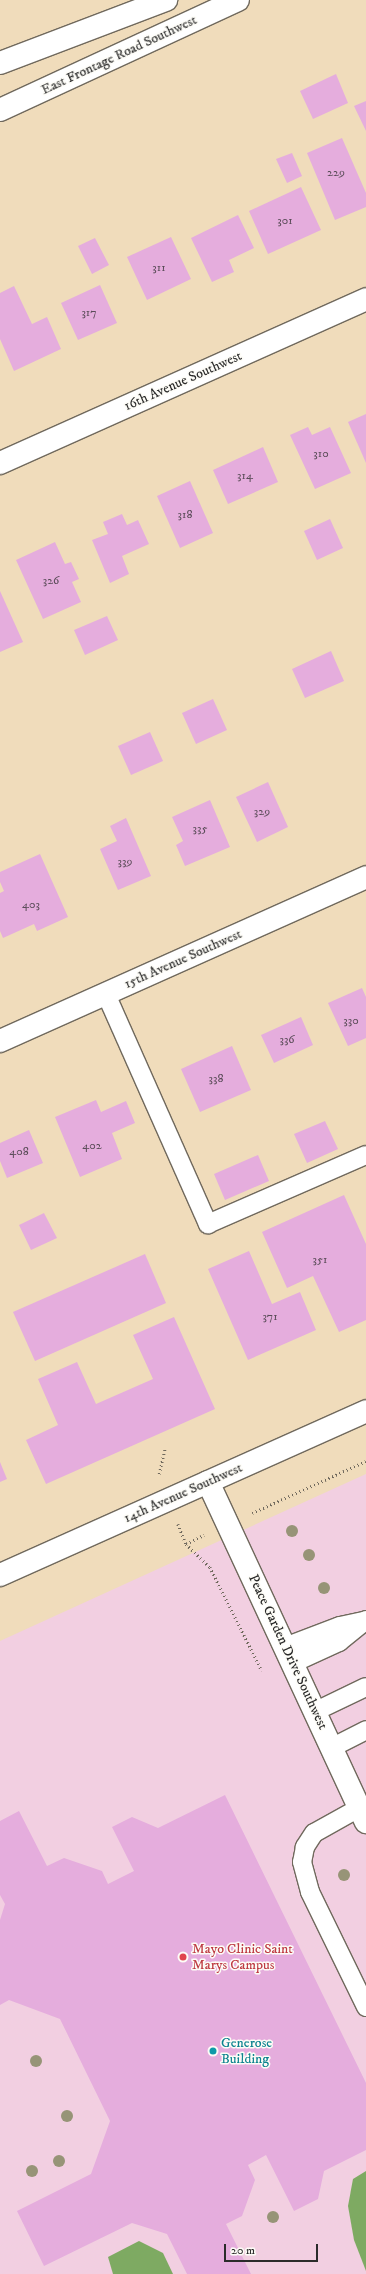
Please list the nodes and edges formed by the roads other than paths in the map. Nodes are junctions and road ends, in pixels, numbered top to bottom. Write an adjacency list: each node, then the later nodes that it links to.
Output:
1 (166, 0): 3 (main road)
2 (238, 0): 4 (main road, East Frontage Road Southwest)
3 (0, 63)
4 (0, 110)
5 (366, 299): 6 (main road, 16th Avenue Southwest)
6 (0, 463)
7 (366, 877): 8 (main road, 15th Avenue Southwest)
8 (106, 994): 9 (main road, 15th Avenue Southwest); 10 (lane)
9 (0, 1041)
10 (366, 1155)
11 (366, 1411): 12 (main road, 14th Avenue Southwest)
12 (208, 1482): 13 (main road, 14th Avenue Southwest); 15 (main road, Peace Garden Drive Southwest)
13 (0, 1575)
14 (365, 1620): 15 (lane)
15 (289, 1655): 17 (main road, Peace Garden Drive Southwest)
16 (366, 1687): 17 (lane)
17 (316, 1711): 19 (main road, Peace Garden Drive Southwest)
18 (366, 1730): 19 (lane)
19 (332, 1747): 20 (main road, Peace Garden Drive Southwest)
20 (362, 1815): 21 (lane)
21 (366, 2007)

